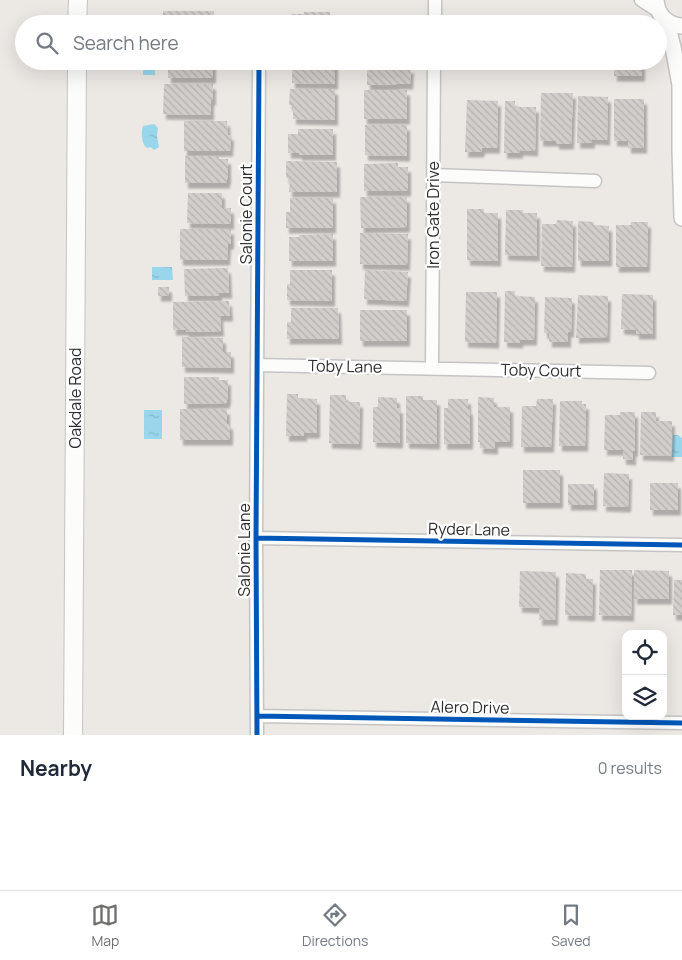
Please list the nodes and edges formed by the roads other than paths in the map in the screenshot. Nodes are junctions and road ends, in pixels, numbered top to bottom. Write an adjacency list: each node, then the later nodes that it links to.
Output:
1 (78, 0): 5 (main road)
2 (435, 0): 6 (street)
3 (641, 0): 4 (street)
4 (659, 10)
5 (77, 15)
6 (435, 15)
7 (667, 20): 8 (street)
8 (682, 26)
9 (667, 29): 13 (street)
10 (77, 70): 24 (main road, Oakdale Road)
11 (259, 70): 17 (street, Salonie Court)
12 (434, 70): 14 (street, Iron Gate Drive)
13 (681, 82): 16 (street)
14 (434, 176): 15 (street); 18 (street, Iron Gate Drive)
15 (595, 181)
16 (682, 218)
17 (257, 365): 18 (street, Toby Lane); 20 (street, Salonie Lane)
18 (432, 368): 19 (street, Toby Court)
19 (649, 373)
20 (256, 538): 21 (street, Ryder Lane); 22 (street, Salonie Lane)
21 (682, 545)
22 (258, 716): 23 (street, Alero Drive); 25 (street, Salonie Lane)
23 (682, 724)
24 (74, 735)
25 (257, 735)

